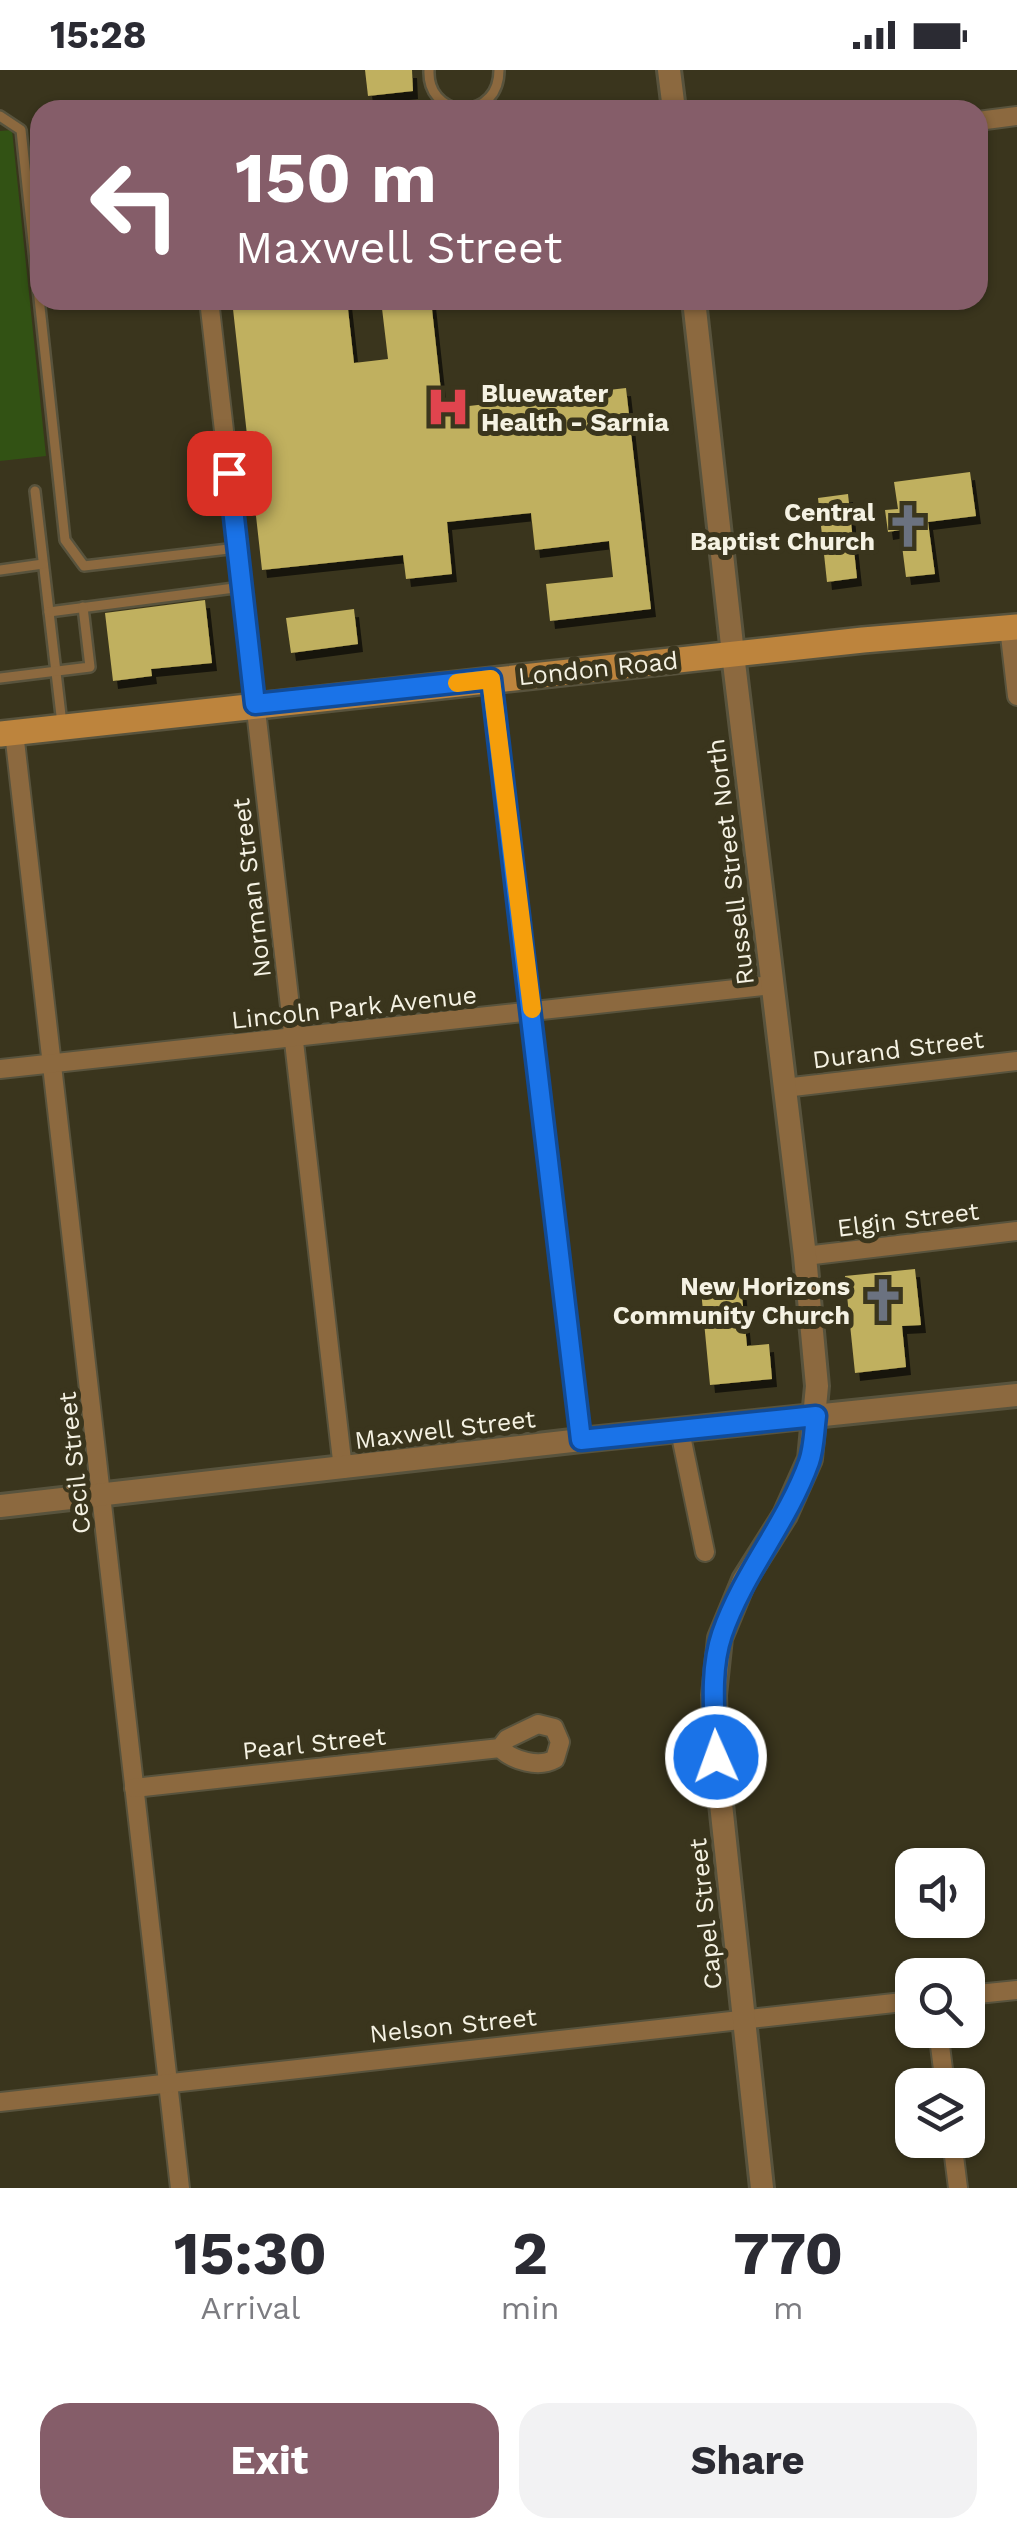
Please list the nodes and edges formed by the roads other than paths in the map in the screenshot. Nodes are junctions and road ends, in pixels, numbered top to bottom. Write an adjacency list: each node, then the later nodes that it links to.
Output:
1 (429, 70): 5 (lane)
2 (499, 70): 4 (lane)
3 (669, 70): 8 (street)
4 (492, 96): 6 (lane); 7 (lane)
5 (440, 100)
6 (488, 100)
7 (493, 100)
8 (673, 100)
9 (0, 116): 12 (lane)
10 (1017, 116): 11 (street)
11 (988, 120)
12 (30, 216)
13 (40, 310): 17 (lane)
14 (210, 310): 17 (street, Norman Street)
15 (695, 310): 24 (street, Russell Street North)
16 (35, 492): 18 (lane)
17 (237, 548): 20 (street, Norman Street)
18 (44, 564): 19 (lane); 22 (lane)
19 (0, 570)
20 (242, 587): 21 (lane); 29 (street, Norman Street)
21 (83, 607): 22 (lane); 25 (lane)
22 (49, 612): 25 (lane)
23 (1013, 627): 24 (main road, London Road); 28 (street)
24 (733, 654): 27 (main road, London Road); 32 (street, Russell Street North)
25 (57, 672): 26 (lane); 30 (lane)
26 (0, 678)
27 (491, 679): 29 (main road, London Road); 33 (street)
28 (1017, 696)
29 (255, 704): 30 (main road, London Road); 34 (street, Norman Street)
30 (63, 727): 31 (main road, London Road)
31 (7, 733): 36 (street, Cecil Street)
32 (772, 985): 33 (street, Lincoln Park Avenue); 38 (street, Russell Street North)
33 (533, 1012): 34 (street, Lincoln Park Avenue); 44 (street)
34 (294, 1039): 36 (street, Lincoln Park Avenue); 45 (street, Norman Street)
35 (1017, 1060): 38 (street, Durand Street)
36 (54, 1063): 37 (street, Lincoln Park Avenue); 46 (street, Cecil Street)
37 (0, 1069)
38 (784, 1088): 40 (street, Russell Street North)
39 (1017, 1231): 40 (street, Elgin Street)
40 (805, 1256): 42 (street, Russell Street North)
41 (1017, 1395): 42 (street, Maxwell Street)
42 (816, 1416): 43 (street, Maxwell Street); 54 (street, Capel Street)
43 (680, 1430): 44 (street, Maxwell Street); 48 (street)
44 (581, 1440): 45 (street, Maxwell Street)
45 (343, 1469): 46 (street, Maxwell Street)
46 (103, 1495): 47 (street, Maxwell Street); 50 (street, Cecil Street)
47 (0, 1506)
48 (705, 1552)
49 (500, 1748): 50 (street, Pearl Street)
50 (134, 1788): 55 (street, Cecil Street)
51 (1017, 1990): 52 (street)
52 (985, 1993)
53 (895, 2003): 54 (street, Nelson Street)
54 (743, 2019): 55 (street, Nelson Street); 59 (street, Capel Street)
55 (168, 2082): 56 (street, Nelson Street); 58 (street, Cecil Street)
56 (0, 2102)
57 (954, 2158): 60 (street)
58 (180, 2188)
59 (762, 2188)
60 (958, 2188)

